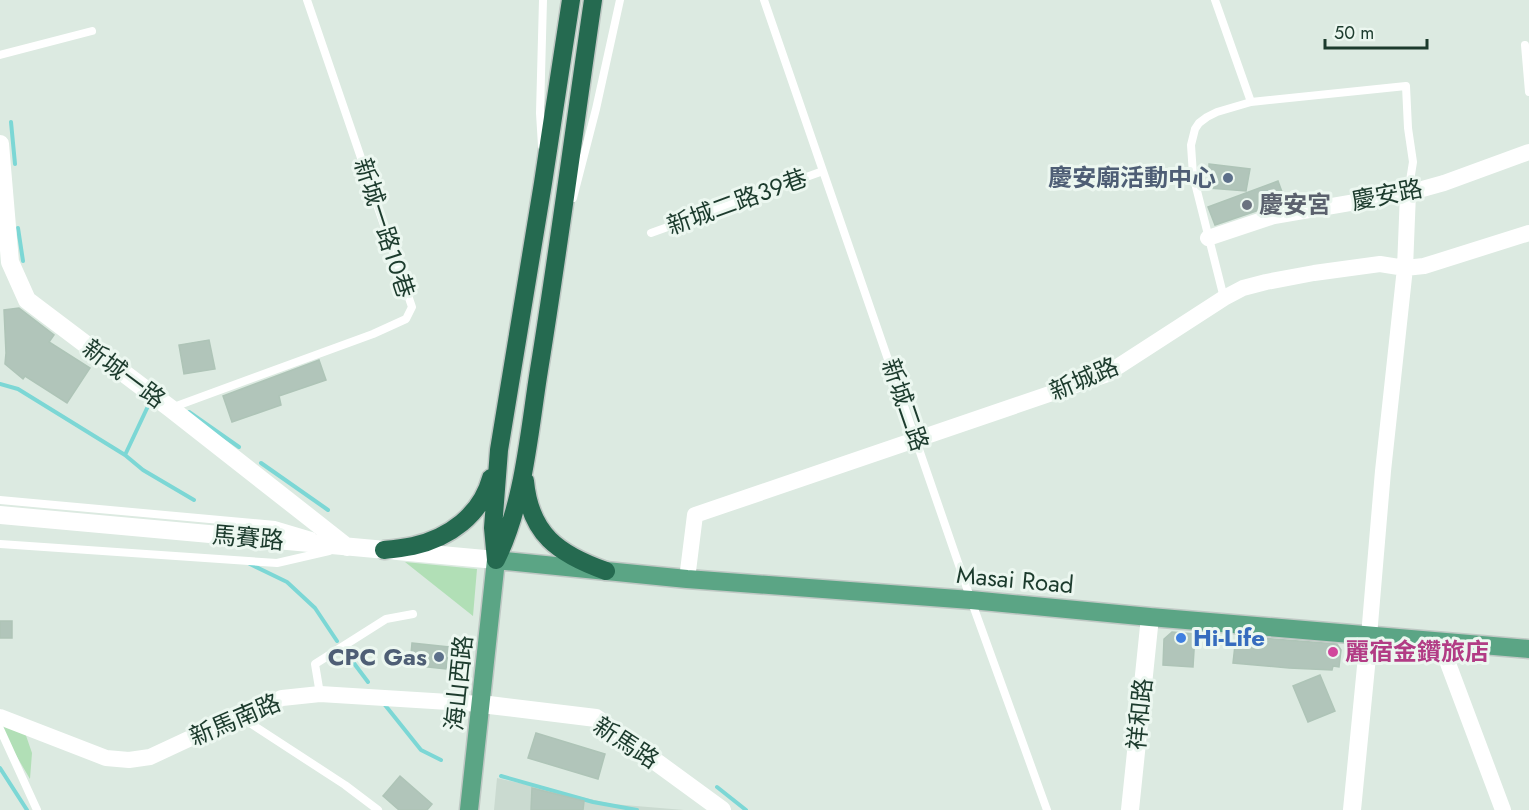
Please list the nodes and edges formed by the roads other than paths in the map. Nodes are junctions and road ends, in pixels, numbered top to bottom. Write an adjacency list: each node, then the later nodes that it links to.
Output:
1 (307, 0): 24 (lane, 新城一路10巷)
2 (543, 0): 16 (lane)
3 (571, 0): 16 (highway)
4 (592, 0): 21 (highway)
5 (620, 0): 21 (lane)
6 (764, 0): 15 (lane, 新城二路)
7 (1215, 0): 12 (lane)
8 (92, 31): 10 (lane)
9 (1525, 45): 11 (lane)
10 (0, 55)
11 (1529, 92)
12 (1251, 102): 17 (lane); 20 (lane)
13 (0, 144): 24 (street, 新城一路)
14 (1529, 152): 17 (street, 慶安路)
15 (823, 171): 18 (lane, 新城二路39巷); 25 (lane, 新城二路)
16 (543, 183): 26 (highway)
17 (1408, 193): 20 (street, 慶安路); 22 (street)
18 (651, 233)
19 (1529, 233): 22 (street, 新城路)
20 (1208, 238): 23 (lane)
21 (556, 262): 27 (highway)
22 (1405, 268): 23 (street, 新城路); 39 (street)
23 (1224, 298): 25 (street, 新城路)
24 (170, 408): 31 (street, 新城一路)
25 (917, 440): 35 (street, 新城路); 36 (lane, 新城二路)
26 (499, 450): 32 (highway); 33 (highway)
27 (524, 467): 33 (highway); 34 (highway)
28 (0, 500): 31 (lane)
29 (0, 515): 31 (street, 馬賽路)
30 (0, 544): 31 (lane)
31 (347, 547): 32 (street, 馬賽路)
32 (384, 550): 33 (street, 馬賽路)
33 (496, 560): 34 (main road, Masai Road); 43 (main road, 海山西路)
34 (606, 571): 35 (main road, Masai Road)
35 (687, 579): 36 (main road, Masai Road)
36 (972, 600): 38 (main road, Masai Road); 51 (lane, 新城二路)
37 (413, 614): 42 (lane)
38 (1150, 617): 39 (main road, Masai Road); 52 (street, 祥和路)
39 (1370, 636): 40 (main road, Masai Road); 53 (street)
40 (1440, 642): 41 (main road, Masai Road); 54 (street)
41 (1529, 649)
42 (320, 694): 43 (street, 新馬南路); 44 (street, 新馬南路)
43 (481, 704): 49 (main road, 海山西路); 50 (street, 新馬路)
44 (238, 716): 45 (street, 新馬南路); 48 (lane)
45 (0, 717)
46 (0, 729): 47 (lane)
47 (37, 810)
48 (378, 810)
49 (469, 810)
50 (722, 810)
51 (1047, 810)
52 (1130, 810)
53 (1352, 810)
54 (1503, 810)

